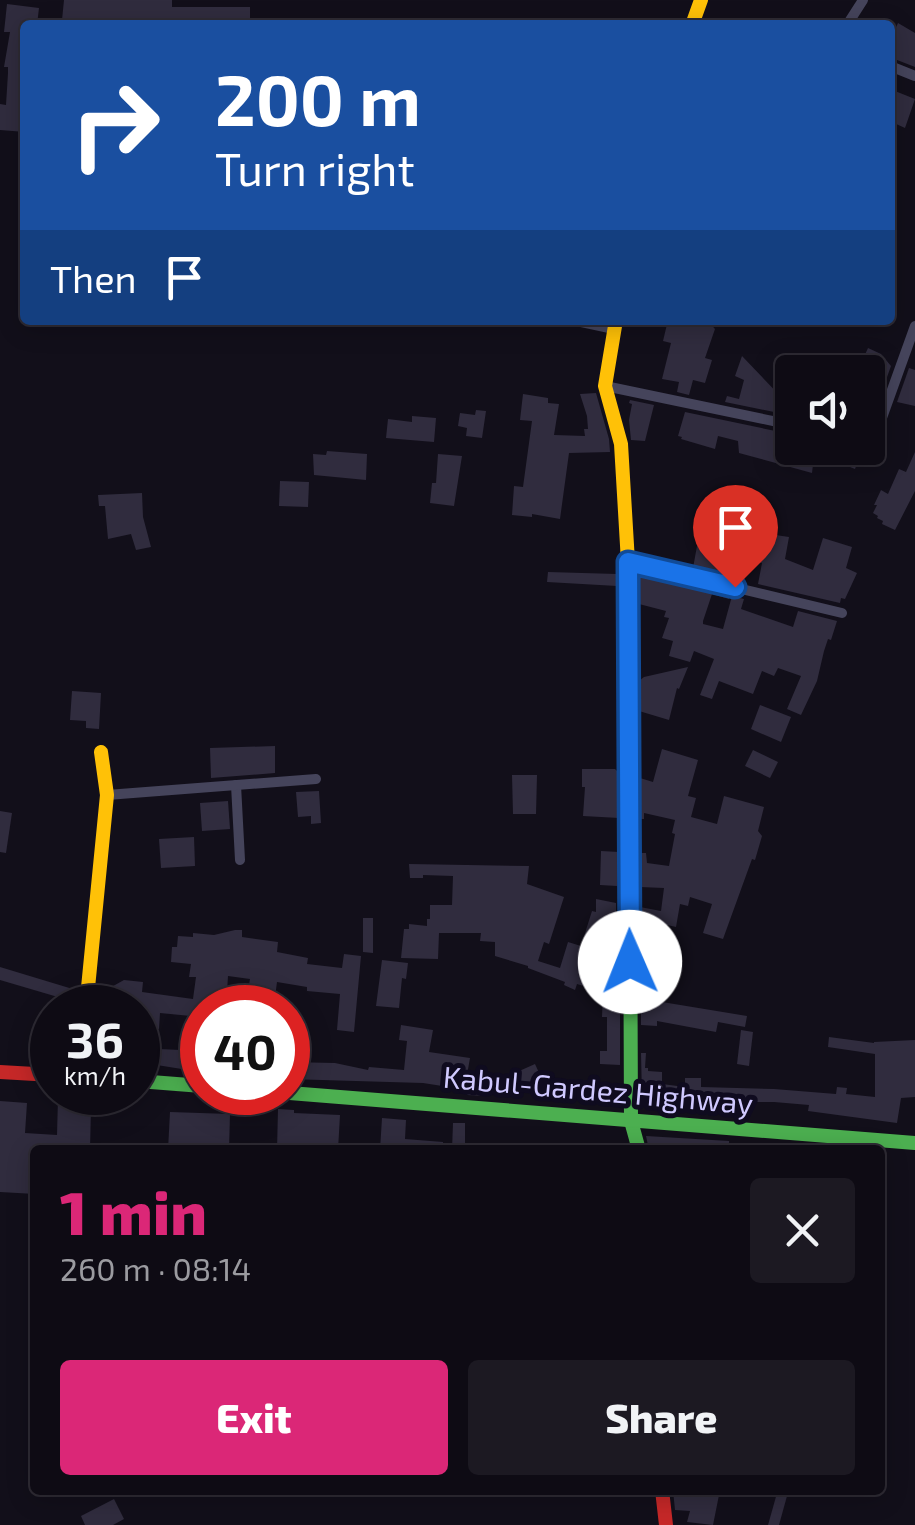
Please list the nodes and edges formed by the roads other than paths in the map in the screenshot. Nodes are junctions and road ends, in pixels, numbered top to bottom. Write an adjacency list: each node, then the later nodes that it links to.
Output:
1 (615, 325): 3 (main road)
2 (915, 326): 4 (street)
3 (605, 386): 5 (street); 6 (main road)
4 (885, 409)
5 (775, 421)
6 (628, 562): 7 (street); 17 (main road)
7 (842, 613)
8 (101, 752): 11 (main road)
9 (316, 779): 10 (street)
10 (236, 786): 11 (street); 12 (street)
11 (107, 795): 13 (main road)
12 (240, 860)
13 (87, 985)
14 (0, 1072): 15 (main road)
15 (30, 1074)
16 (310, 1095): 17 (main road, Kabul-Gardez Highway)
17 (631, 1121): 18 (main road, Kabul-Gardez Highway); 19 (main road)
18 (915, 1143)
19 (638, 1145)
20 (663, 1495): 21 (main road)
21 (666, 1525)

